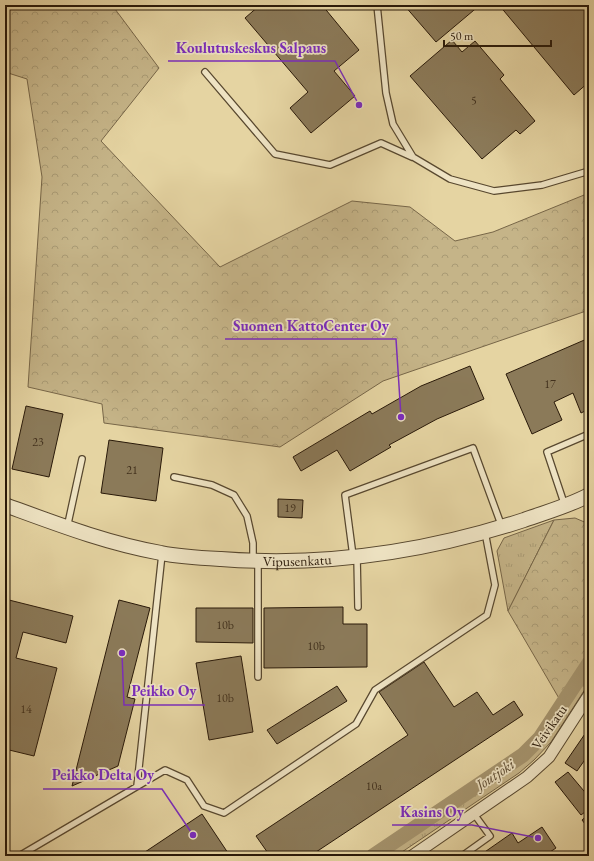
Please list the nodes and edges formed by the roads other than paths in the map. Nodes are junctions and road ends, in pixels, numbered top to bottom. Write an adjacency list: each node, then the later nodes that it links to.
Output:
1 (377, 5): 3 (lane)
2 (205, 72): 3 (lane)
3 (412, 157): 4 (lane)
4 (589, 171)
5 (589, 434): 10 (lane)
6 (82, 459): 12 (lane)
7 (174, 477): 16 (lane)
8 (588, 500): 10 (street, Vipusenkatu)
9 (5, 506): 12 (street, Vipusenkatu)
10 (565, 506): 11 (street, Vipusenkatu)
11 (502, 527): 13 (street, Vipusenkatu); 15 (lane)
12 (67, 528): 14 (street, Vipusenkatu)
13 (485, 532): 15 (street, Vipusenkatu); 20 (lane)
14 (162, 554): 16 (street, Vipusenkatu); 20 (lane)
15 (355, 557): 16 (street, Vipusenkatu); 17 (lane)
16 (256, 562): 18 (lane)
17 (358, 607)
18 (258, 677)
19 (589, 695): 21 (street, Veivikatu)
20 (137, 786): 22 (lane)
21 (474, 814): 23 (street, Veivikatu); 24 (lane)
22 (19, 856)
23 (412, 856)
24 (462, 856)

